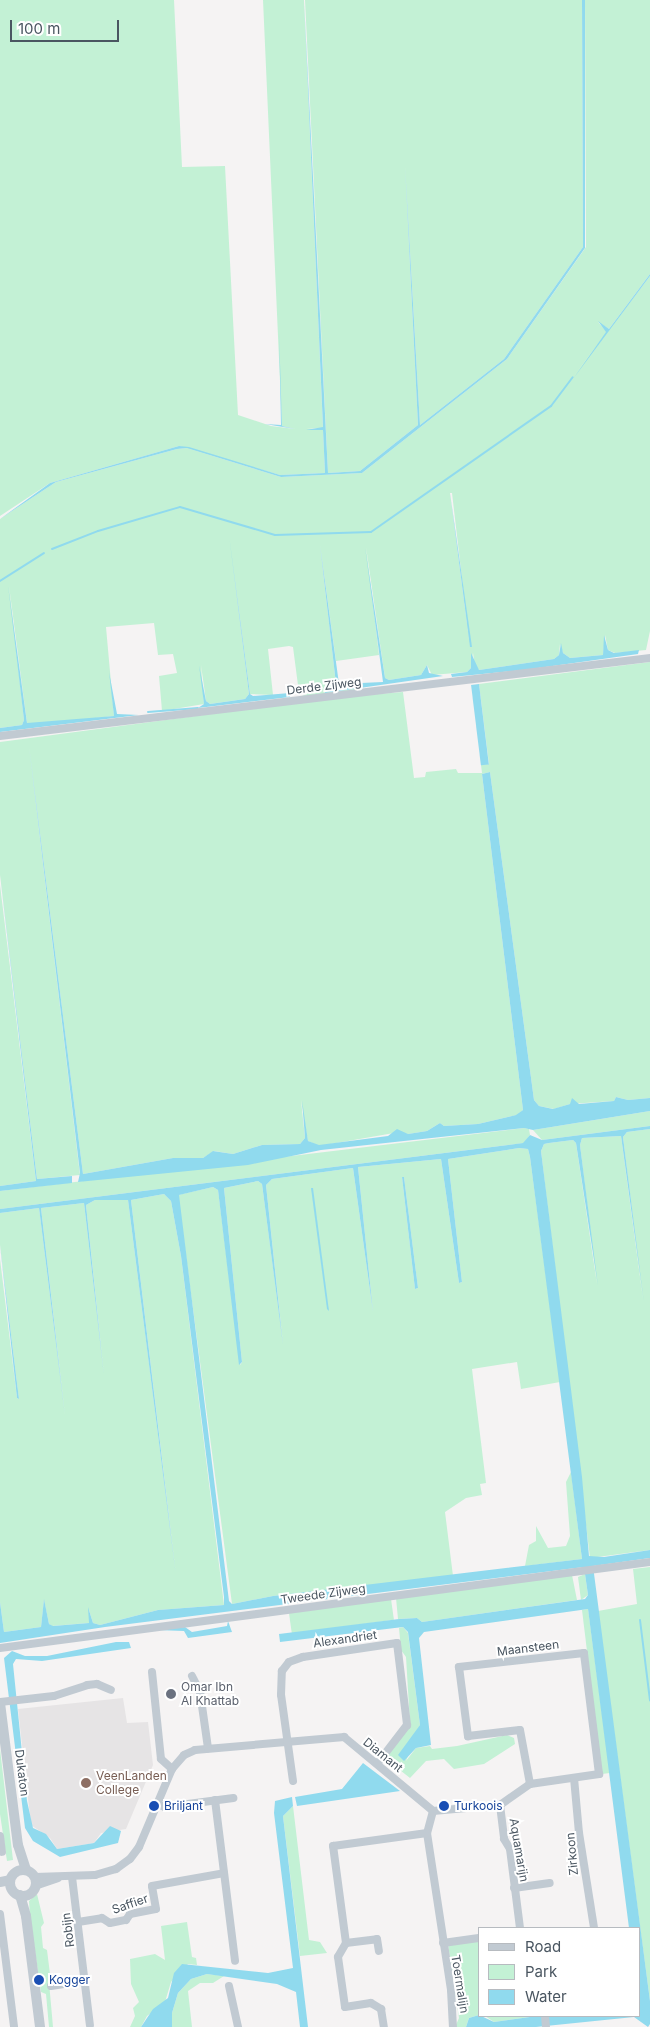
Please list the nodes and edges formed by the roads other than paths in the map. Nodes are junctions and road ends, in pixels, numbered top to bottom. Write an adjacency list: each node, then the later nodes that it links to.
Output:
1 (650, 658): 2 (street, Derde Zijweg)
2 (0, 736)
3 (650, 1562): 4 (street, Tweede Zijweg)
4 (0, 1648)
5 (152, 1672): 12 (street)
6 (192, 1676): 10 (street)
7 (111, 1690): 8 (street)
8 (3, 1702): 24 (street, Dukaton)
9 (287, 1742): 10 (street, Diamant); 11 (street, Diamant); 11 (street, Alexandriet); 14 (street, Alexandriet)
10 (208, 1748): 12 (street, Diamant)
11 (377, 1764): 20 (street, Diamant)
12 (172, 1769): 18 (street, Diamant)
13 (574, 1778): 15 (street, Maansteen); 15 (street, Maansteen); 36 (street, Zirkoon)
14 (293, 1782)
15 (530, 1784): 19 (street)
16 (232, 1798): 17 (street)
17 (215, 1800): 18 (street); 25 (street)
18 (156, 1804): 26 (street, Diamant)
19 (500, 1805): 20 (street); 31 (street, Aquamarijn)
20 (433, 1811): 21 (street)
21 (427, 1833): 38 (street); 39 (street)
22 (0, 1836): 23 (street)
23 (2, 1852)
24 (22, 1870): 27 (street); 28 (street)
25 (224, 1872): 34 (street, Saffier); 41 (street)
26 (72, 1877): 27 (street, Diamant); 34 (street, Robijn)
27 (35, 1881): 32 (street)
28 (7, 1883): 30 (street); 32 (street)
29 (550, 1883): 31 (street, Zirkoon)
30 (0, 1888)
31 (514, 1888): 35 (street, Aquamarijn)
32 (24, 1895): 47 (street)
33 (0, 1914): 46 (street)
34 (78, 1922): 42 (street, Robijn)
35 (520, 1927)
36 (594, 1927)
37 (478, 1938): 39 (street)
38 (346, 1943): 40 (street); 49 (street)
39 (442, 1943): 50 (street, Toermalijn)
40 (379, 1951)
41 (235, 1961)
42 (83, 1981): 43 (street); 45 (street, Robijn)
43 (51, 1986)
44 (229, 1986): 48 (street)
45 (90, 2025)
46 (14, 2027)
47 (40, 2027)
48 (238, 2027)
49 (384, 2027)
50 (453, 2027)

